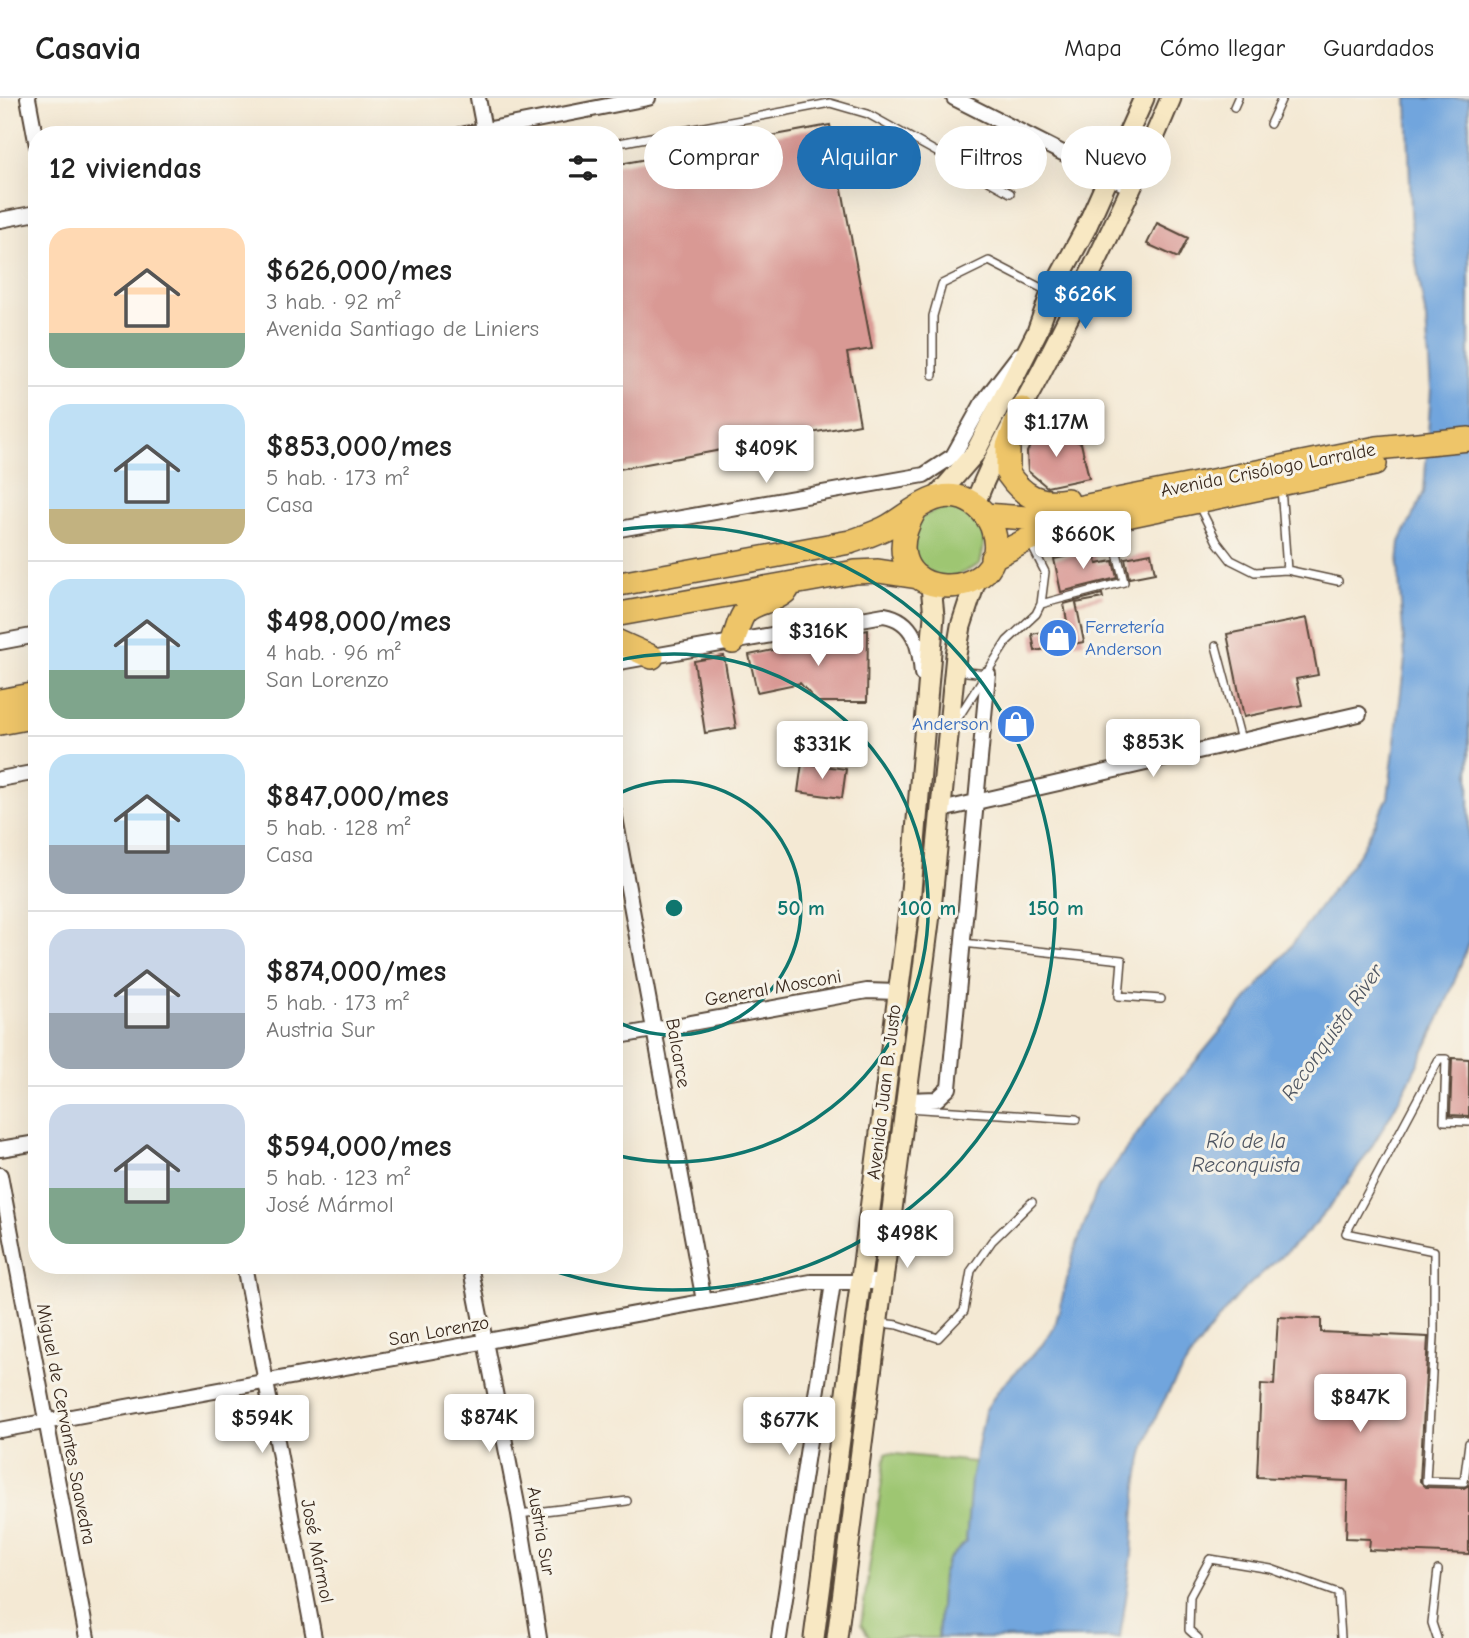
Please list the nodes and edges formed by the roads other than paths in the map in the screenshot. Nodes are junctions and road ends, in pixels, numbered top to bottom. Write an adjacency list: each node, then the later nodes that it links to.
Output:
1 (28, 98): 12 (street)
2 (478, 98): 13 (street)
3 (648, 98): 14 (street)
4 (954, 98): 18 (street)
5 (1144, 98): 15 (main road)
6 (1171, 98): 16 (main road)
7 (1238, 98): 10 (lane)
8 (1282, 98): 11 (lane)
9 (830, 100): 17 (lane); 21 (lane)
10 (1234, 107)
11 (1270, 124)
12 (33, 126)
13 (483, 126)
14 (517, 126)
15 (1131, 126)
16 (1158, 126)
17 (623, 142)
18 (1061, 153)
19 (1103, 189): 24 (main road)
20 (1129, 189): 27 (main road)
21 (1010, 193)
22 (28, 215): 23 (street)
23 (0, 220)
24 (1051, 293): 25 (main road); 26 (lane)
25 (1037, 332): 32 (main road); 37 (street)
26 (933, 375)
27 (1022, 409): 34 (main road); 35 (main road)
28 (1469, 439): 30 (main road, Avenida Crisólogo Larralde)
29 (1469, 455): 30 (main road, Avenida Crisólogo Larralde)
30 (1311, 469): 31 (main road, Avenida Crisólogo Larralde); 35 (main road, Avenida Crisólogo Larralde)
31 (1281, 484): 33 (main road, Avenida Crisólogo Larralde); 40 (lane)
32 (936, 498): 34 (main road); 36 (main road)
33 (1197, 502): 35 (main road, Avenida Crisólogo Larralde); 40 (lane)
34 (980, 510): 35 (main road, Avenida Crisólogo Larralde); 39 (main road)
35 (1105, 511): 38 (main road, Avenida Crisólogo Larralde); 46 (lane)
36 (914, 512): 42 (main road); 45 (main road)
37 (623, 528)
38 (1029, 539): 39 (main road, Avenida Crisólogo Larralde); 46 (lane)
39 (992, 558): 41 (main road)
40 (1287, 570): 43 (lane)
41 (976, 580): 42 (main road); 53 (main road)
42 (924, 581): 44 (main road); 62 (main road, Avenida Juan B. Justo)
43 (1338, 581)
44 (793, 582): 47 (main road); 50 (main road)
45 (623, 583)
46 (1041, 604): 56 (lane)
47 (623, 613)
48 (28, 637): 49 (street)
49 (0, 642)
50 (733, 642): 54 (street); 62 (street)
51 (623, 644): 54 (main road)
52 (1216, 646): 64 (lane)
53 (956, 655): 56 (lane); 63 (main road)
54 (652, 657): 55 (street)
55 (623, 662)
56 (988, 674): 63 (lane); 67 (street)
57 (28, 696): 58 (main road)
58 (0, 701)
59 (1359, 714): 64 (street)
60 (28, 718): 61 (main road)
61 (0, 723)
62 (925, 734): 71 (main road, Avenida Juan B. Justo)
63 (948, 734): 68 (main road)
64 (1241, 741): 67 (street)
65 (28, 774): 66 (street)
66 (0, 779)
67 (976, 802): 68 (street); 70 (street)
68 (941, 810): 75 (main road)
69 (623, 861): 73 (street, Balcarce)
70 (962, 943): 72 (lane); 75 (street)
71 (897, 992): 73 (street, General Mosconi); 84 (main road, Avenida Juan B. Justo)
72 (1161, 999)
73 (654, 1029): 74 (street, General Mosconi); 87 (street, Balcarce)
74 (623, 1035)
75 (907, 1104): 76 (lane); 85 (main road)
76 (1076, 1119)
77 (1469, 1122): 93 (lane)
78 (28, 1144): 79 (street)
79 (0, 1149)
80 (0, 1175): 91 (street, Miguel de Cervantes Saavedra)
81 (1032, 1202): 88 (lane)
82 (246, 1274): 90 (street, José Mármol)
83 (472, 1274): 89 (street, Austria Sur)
84 (859, 1281): 85 (street, San Lorenzo); 86 (street, San Lorenzo); 97 (main road, Avenida Juan B. Justo)
85 (885, 1282): 88 (main road)
86 (833, 1283): 87 (street, San Lorenzo); 101 (street)
87 (704, 1301): 89 (street, San Lorenzo)
88 (879, 1323): 103 (main road)
89 (485, 1343): 90 (street, San Lorenzo); 95 (street, Austria Sur)
90 (266, 1382): 91 (street, San Lorenzo); 99 (street, José Mármol)
91 (46, 1421): 92 (street, San Lorenzo); 98 (street, Miguel de Cervantes Saavedra)
92 (0, 1430)
93 (1469, 1443)
94 (627, 1501): 95 (lane)
95 (519, 1514): 100 (street, Austria Sur)
96 (1438, 1570): 106 (lane)
97 (814, 1628): 102 (main road, Avenida Juan B. Justo)
98 (87, 1638)
99 (314, 1638)
100 (539, 1638)
101 (779, 1638)
102 (807, 1638)
103 (837, 1638)
104 (1198, 1638): 105 (lane)
105 (1341, 1638)
106 (1437, 1638)

